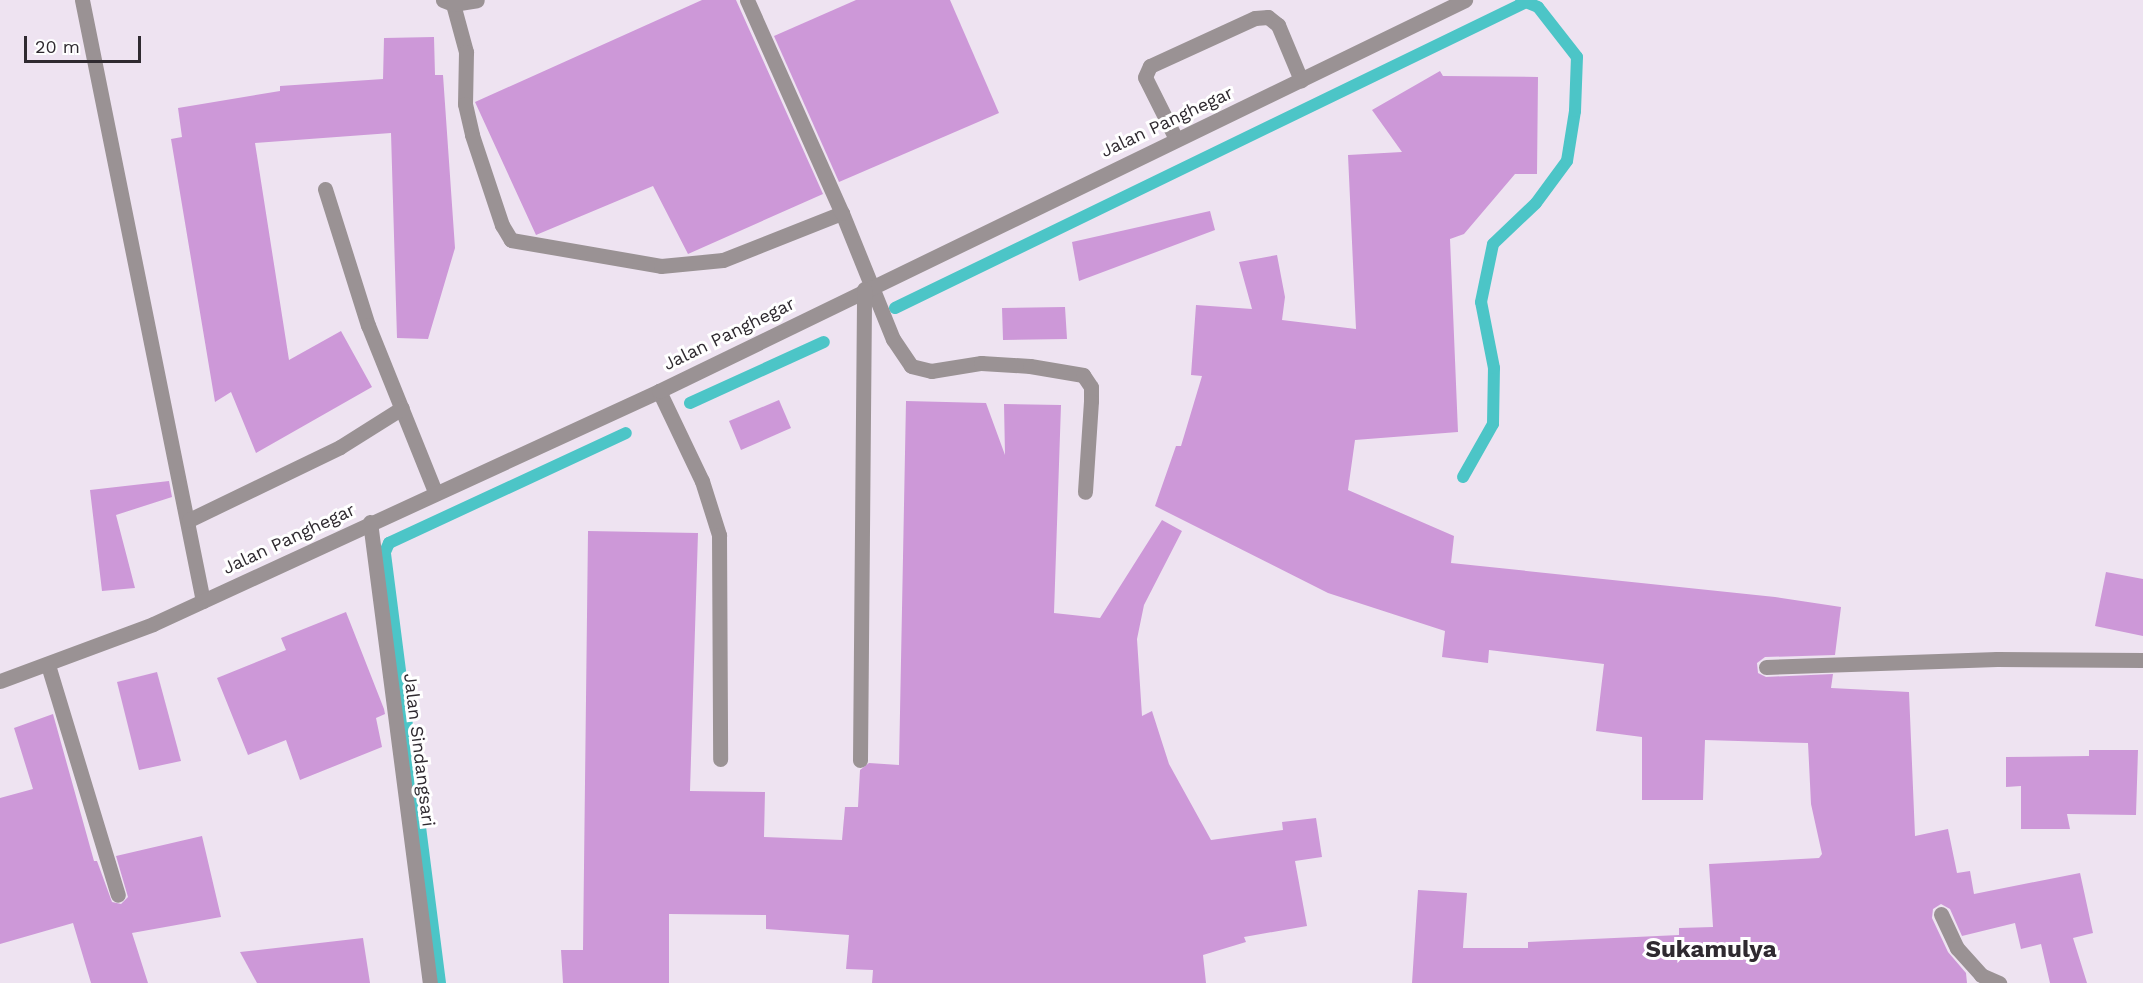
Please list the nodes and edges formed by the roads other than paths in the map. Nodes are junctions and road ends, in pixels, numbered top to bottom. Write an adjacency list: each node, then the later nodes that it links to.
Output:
1 (82, 0): 15 (street)
2 (477, 0): 5 (street)
3 (747, 0): 9 (street)
4 (1466, 0): 6 (street, Jalan Panghegar)
5 (448, 2): 9 (street)
6 (1301, 80): 7 (street, Jalan Panghegar); 7 (street)
7 (1176, 139): 10 (street, Jalan Panghegar)
8 (325, 189): 12 (street)
9 (842, 213): 10 (street)
10 (869, 287): 11 (street, Jalan Panghegar); 14 (street); 23 (street)
11 (659, 391): 13 (street, Jalan Panghegar); 22 (street)
12 (402, 408): 13 (street); 15 (street)
13 (435, 492): 16 (street, Jalan Panghegar)
14 (1085, 492)
15 (189, 520): 17 (street)
16 (370, 522): 17 (street, Jalan Panghegar); 26 (street, Jalan Sindangsari)
17 (203, 601): 19 (street, Jalan Panghegar)
18 (2143, 660): 20 (street)
19 (48, 665): 21 (street, Jalan Panghegar); 24 (street)
20 (1766, 667)
21 (0, 681)
22 (720, 759)
23 (860, 760)
24 (118, 896)
25 (1941, 914): 27 (street)
26 (430, 983)
27 (1999, 983)

